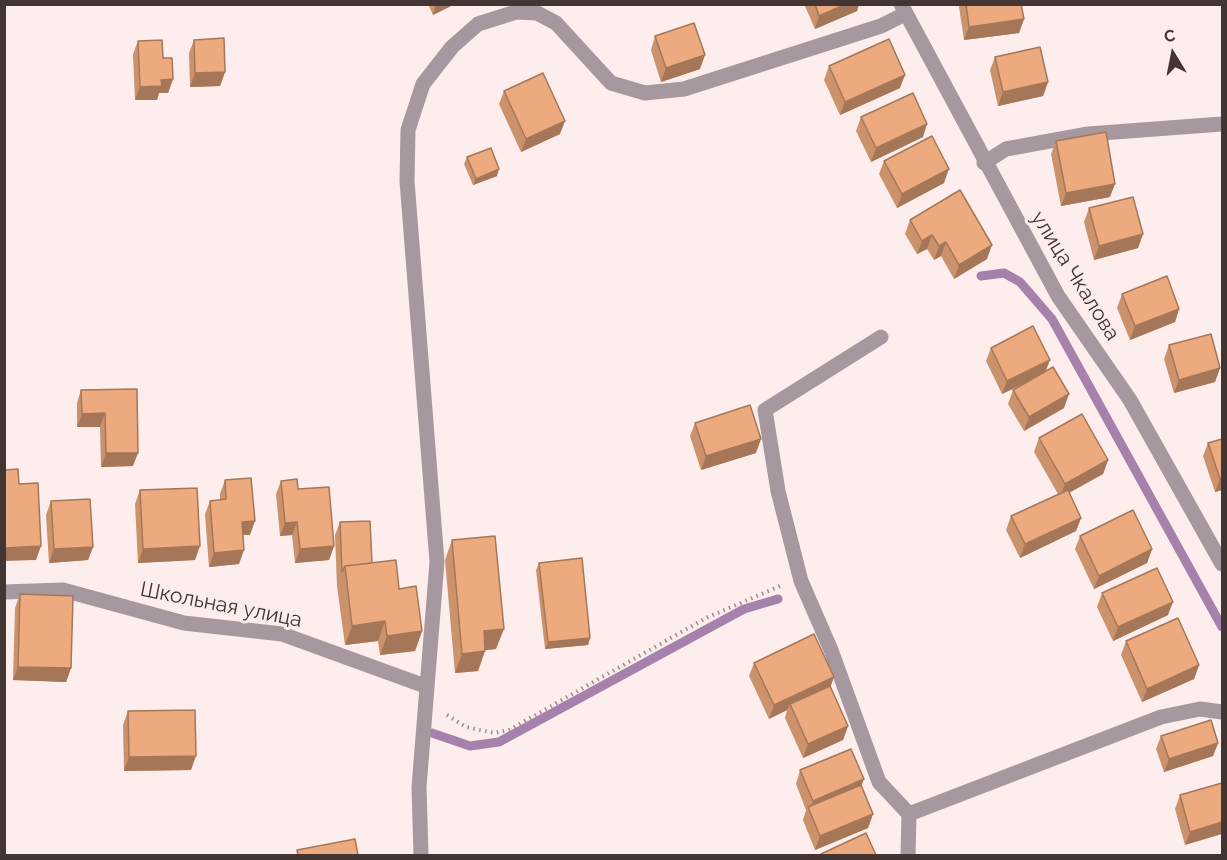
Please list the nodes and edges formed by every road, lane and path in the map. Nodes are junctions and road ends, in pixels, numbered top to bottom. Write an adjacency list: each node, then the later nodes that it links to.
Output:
1 (515, 8): 2 (street); 9 (street)
2 (903, 9): 4 (street, улица Чкалова)
3 (1222, 124): 4 (street)
4 (984, 163): 6 (street, улица Чкалова)
5 (881, 337): 7 (street)
6 (1222, 564)
7 (801, 581): 9 (path); 11 (street)
8 (4, 592): 9 (street, Школьная улица)
9 (425, 686): 12 (street)
10 (1222, 712): 11 (street)
11 (909, 814): 13 (street)
12 (420, 855)
13 (908, 855)

